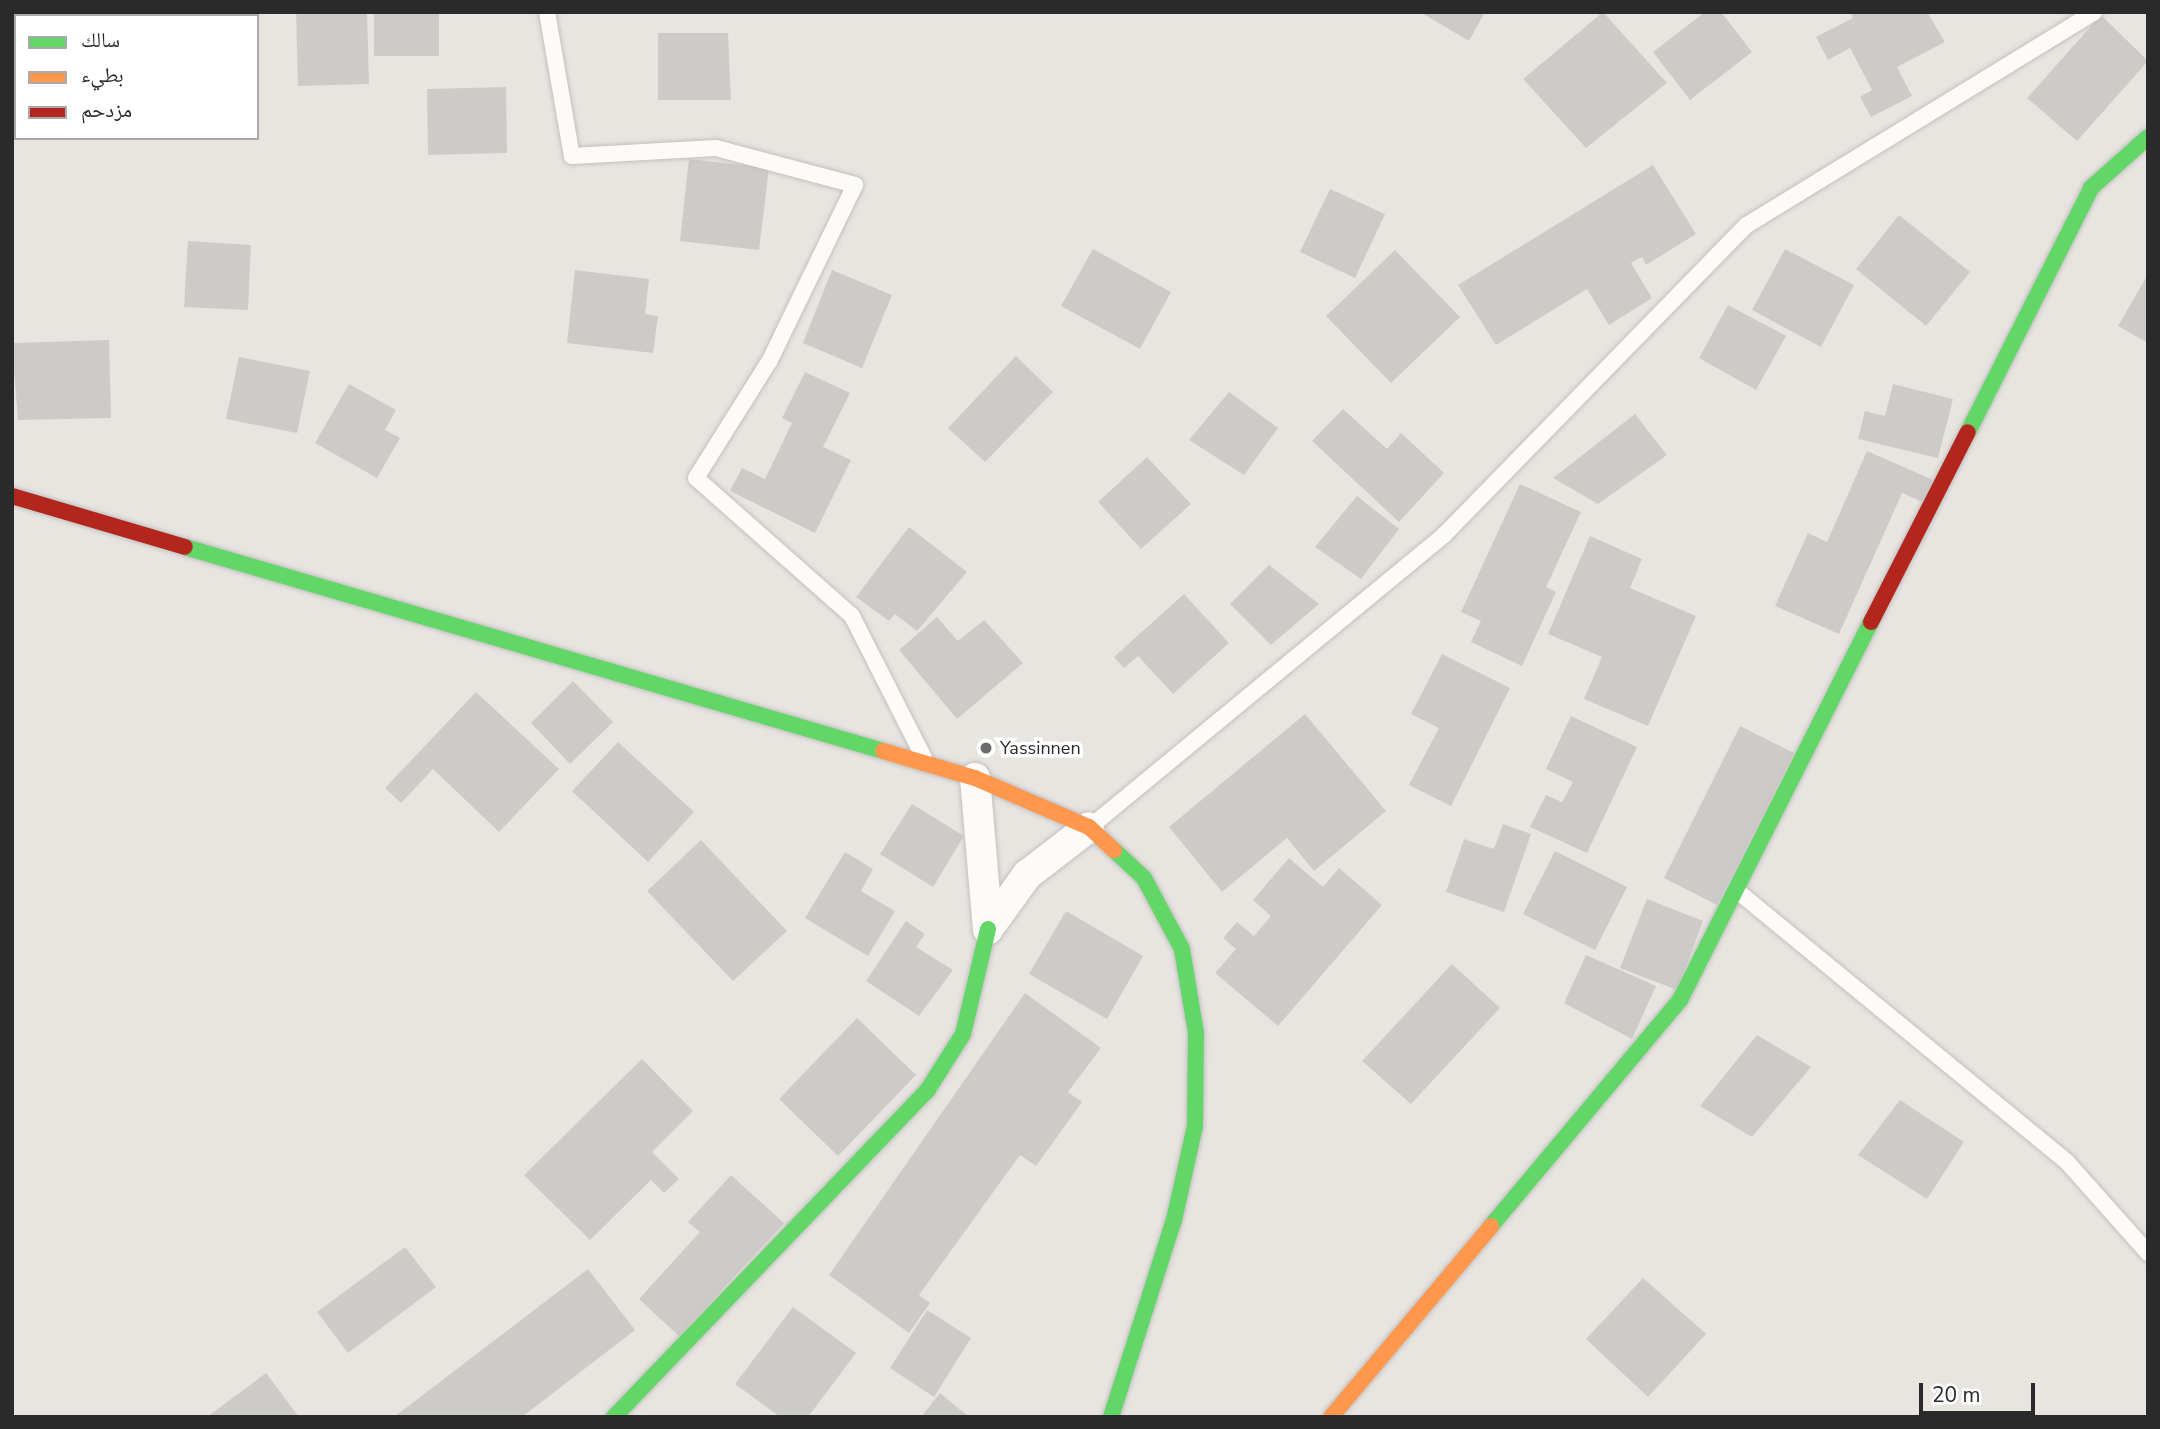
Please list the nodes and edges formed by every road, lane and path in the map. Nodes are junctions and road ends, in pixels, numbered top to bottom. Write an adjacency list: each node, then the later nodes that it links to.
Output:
1 (547, 12): 5 (lane)
2 (2094, 12): 7 (lane)
3 (2148, 137): 8 (street)
4 (12, 496): 5 (street)
5 (926, 764): 6 (street)
6 (975, 778): 7 (street); 9 (street)
7 (1089, 827): 9 (street); 12 (street)
8 (1736, 890): 10 (lane); 13 (street)
9 (988, 929): 11 (street)
10 (2148, 1254)
11 (614, 1417)
12 (1111, 1417)
13 (1331, 1417)

